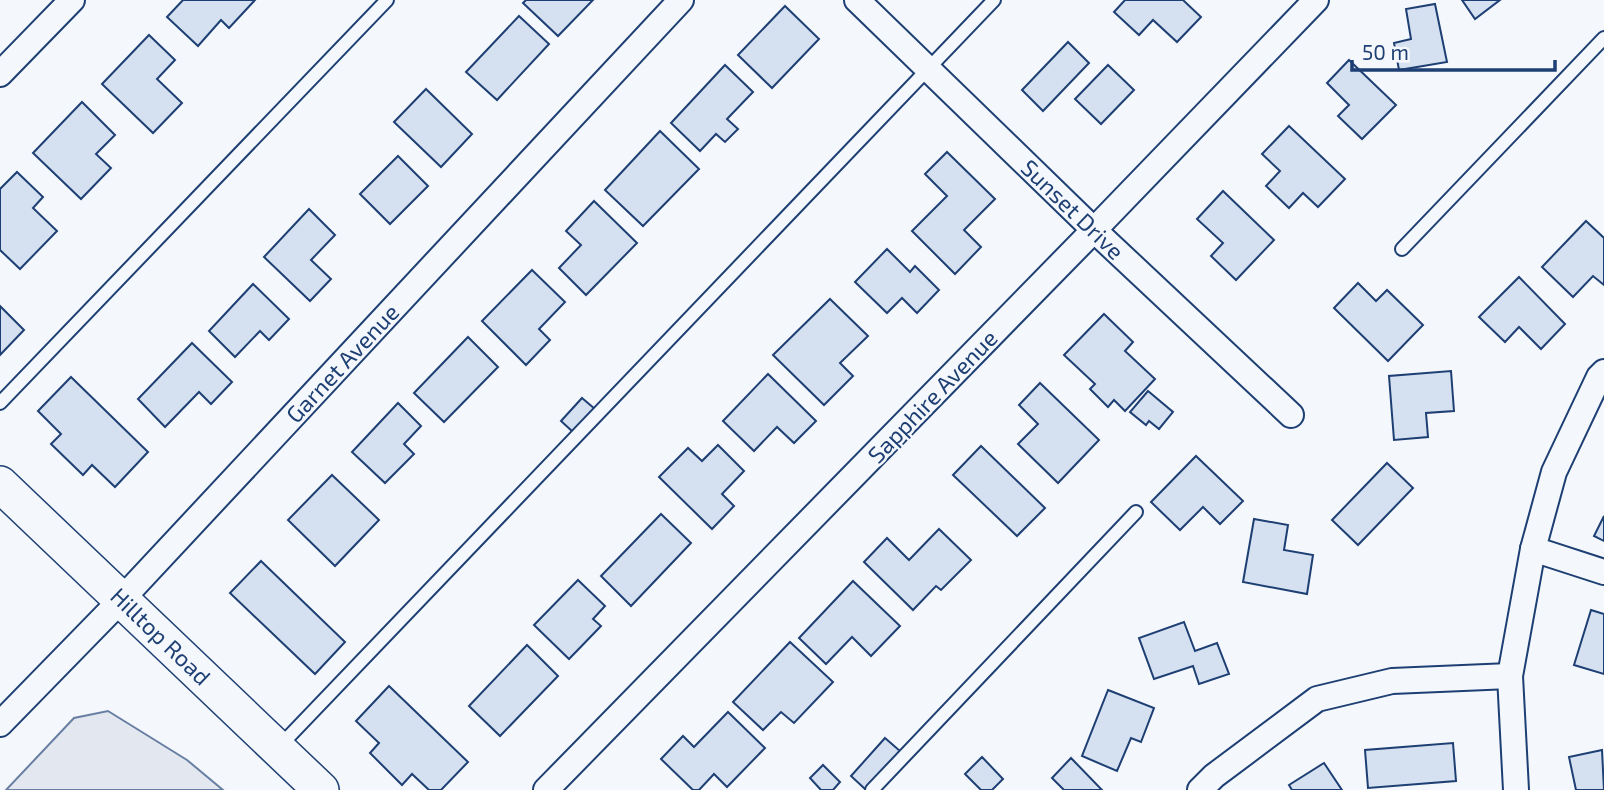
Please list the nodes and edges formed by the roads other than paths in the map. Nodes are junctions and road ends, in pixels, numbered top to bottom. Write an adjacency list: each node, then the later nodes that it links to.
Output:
1 (72, 0): 9 (street)
2 (387, 0): 13 (lane)
3 (681, 0): 19 (street, Garnet Avenue)
4 (857, 0): 8 (street, Sunset Drive)
5 (995, 0): 8 (lane)
6 (1316, 0): 10 (street, Sapphire Avenue)
7 (1604, 38): 11 (lane)
8 (929, 69): 10 (street, Sunset Drive); 22 (lane)
9 (0, 74)
10 (1094, 230): 14 (street, Sunset Drive); 24 (street, Sapphire Avenue)
11 (1402, 249)
12 (1604, 372): 17 (street)
13 (0, 403)
14 (1291, 415)
15 (0, 484): 19 (main road, Hilltop Road)
16 (1136, 512): 25 (lane)
17 (1533, 549): 18 (street); 20 (street)
18 (1604, 572)
19 (122, 599): 21 (street, Garnet Avenue); 22 (main road, Hilltop Road)
20 (1510, 676): 26 (street); 27 (street)
21 (0, 724)
22 (277, 748): 23 (main road, Hilltop Road)
23 (321, 790)
24 (545, 790)
25 (872, 790)
26 (1200, 790)
27 (1516, 790)

